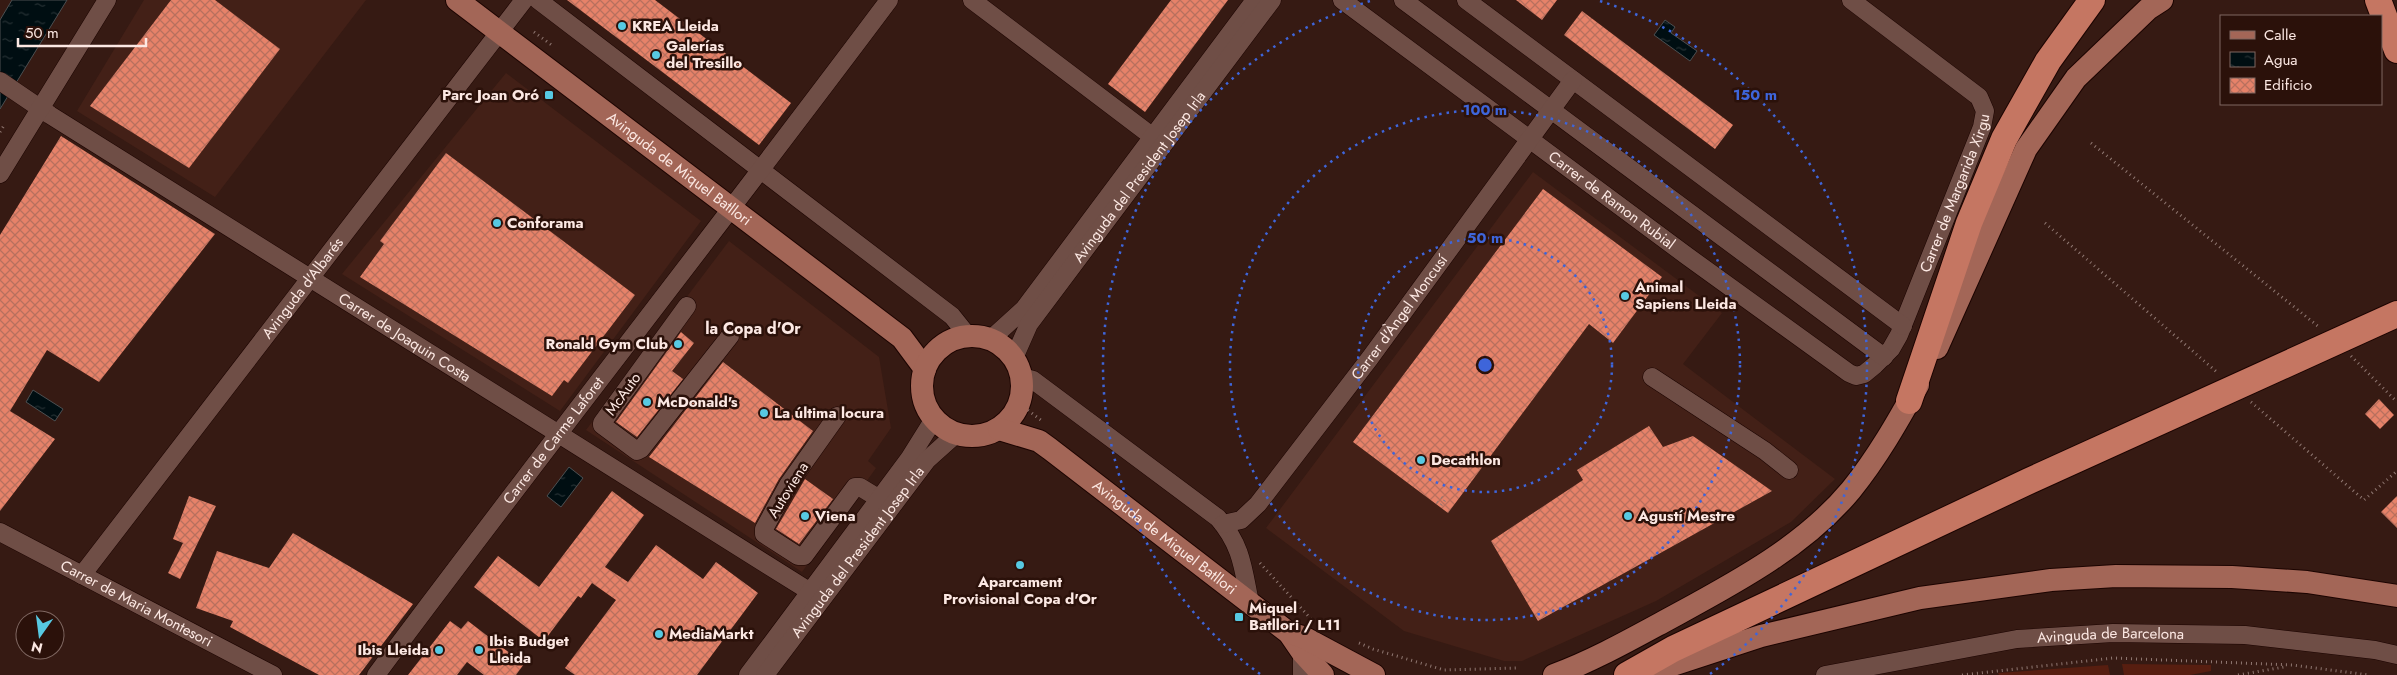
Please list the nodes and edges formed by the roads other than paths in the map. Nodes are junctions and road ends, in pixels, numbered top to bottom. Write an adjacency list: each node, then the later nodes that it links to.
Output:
1 (107, 0): 20 (street)
2 (457, 0): 16 (main road, Avinguda de Miquel Batllori)
3 (524, 0): 16 (street, Avinguda d'Albarés)
4 (538, 0): 24 (street)
5 (890, 0): 24 (street, Carrer de Carme Laforet)
6 (972, 0): 22 (street)
7 (1255, 0): 22 (street, Avinguda del President Josep Irla)
8 (1272, 0): 36 (street, Avinguda del President Josep Irla)
9 (1342, 0): 23 (street, Carrer de Ramon Rubial)
10 (1403, 0): 21 (street)
11 (1466, 0): 18 (street)
12 (1851, 0): 30 (street, Carrer de Margarida Xirgu)
13 (2092, 0): 38 (highway)
14 (2162, 0): 38 (main road)
15 (2378, 0): 17 (highway)
16 (499, 32): 26 (main road, Avinguda de Miquel Batllori); 27 (street, Avinguda d'Albarés)
17 (2397, 50)
18 (1573, 80): 21 (street, Carrer d'Àngel Moncusí); 30 (street)
19 (6, 85): 20 (street, Carrer de Joaquin Costa)
20 (40, 108): 25 (street); 27 (street, Carrer de Joaquin Costa)
21 (1551, 111): 23 (street, Carrer d'Àngel Moncusí); 34 (street)
22 (1153, 137): 33 (street, Avinguda del President Josep Irla)
23 (1531, 140): 34 (street, Carrer de Ramon Rubial); 48 (street, Carrer d'Àngel Moncusí)
24 (761, 171): 26 (street, Carrer de Carme Laforet); 32 (street)
25 (0, 174)
26 (732, 209): 35 (main road, Avinguda de Miquel Batllori); 43 (street, Carrer de Carme Laforet)
27 (311, 278): 43 (street, Carrer de Joaquin Costa); 52 (street, Avinguda d'Albarés)
28 (687, 306): 31 (street, McAuto)
29 (2397, 314): 65 (highway)
30 (1903, 326): 34 (street, Carrer de Ramon Rubial)
31 (730, 336)
32 (968, 336): 33 (main road); 35 (main road)
33 (991, 339): 36 (main road)
34 (1884, 357)
35 (931, 360): 41 (main road)
36 (1018, 368): 39 (main road); 49 (street)
37 (1652, 377): 46 (street)
38 (1909, 400): 64 (main road)
39 (1020, 404): 42 (main road); 45 (main road, Avinguda de Miquel Batllori)
40 (837, 416): 47 (street, Autoviena)
41 (934, 419): 44 (main road); 47 (street, Avinguda del President Josep Irla)
42 (999, 429): 44 (main road); 45 (main road, Avinguda de Miquel Batllori)
43 (557, 433): 53 (street, Carrer de Joaquin Costa); 60 (street, Carrer de Carme Laforet)
44 (956, 434): 62 (street, Avinguda del President Josep Irla)
45 (1038, 441): 55 (main road, Avinguda de Miquel Batllori)
46 (1789, 470)
47 (878, 498): 53 (street, Avinguda del President Josep Irla)
48 (1258, 504): 49 (street, Carrer d'Àngel Moncusí); 51 (street, Carrer d'Àngel Moncusí)
49 (1223, 524): 51 (street)
50 (0, 532): 52 (street, Carrer de Maria Montesori)
51 (1239, 550): 55 (street)
52 (82, 575): 59 (street, Carrer de Maria Montesori)
53 (809, 591): 61 (street, Avinguda del President Josep Irla)
54 (2397, 596): 66 (main road)
55 (1250, 603): 56 (main road, Avinguda de Miquel Batllori)
56 (1289, 633): 58 (main road, Avinguda de Miquel Batllori); 63 (main road, Avinguda de Miquel Batllori)
57 (2397, 655): 67 (street, Avinguda de Barcelona)
58 (1311, 669)
59 (274, 675)
60 (376, 675)
61 (748, 675)
62 (765, 675)
63 (1374, 675)
64 (1554, 675)
65 (1628, 675)
66 (1641, 675)
67 (1825, 675)

